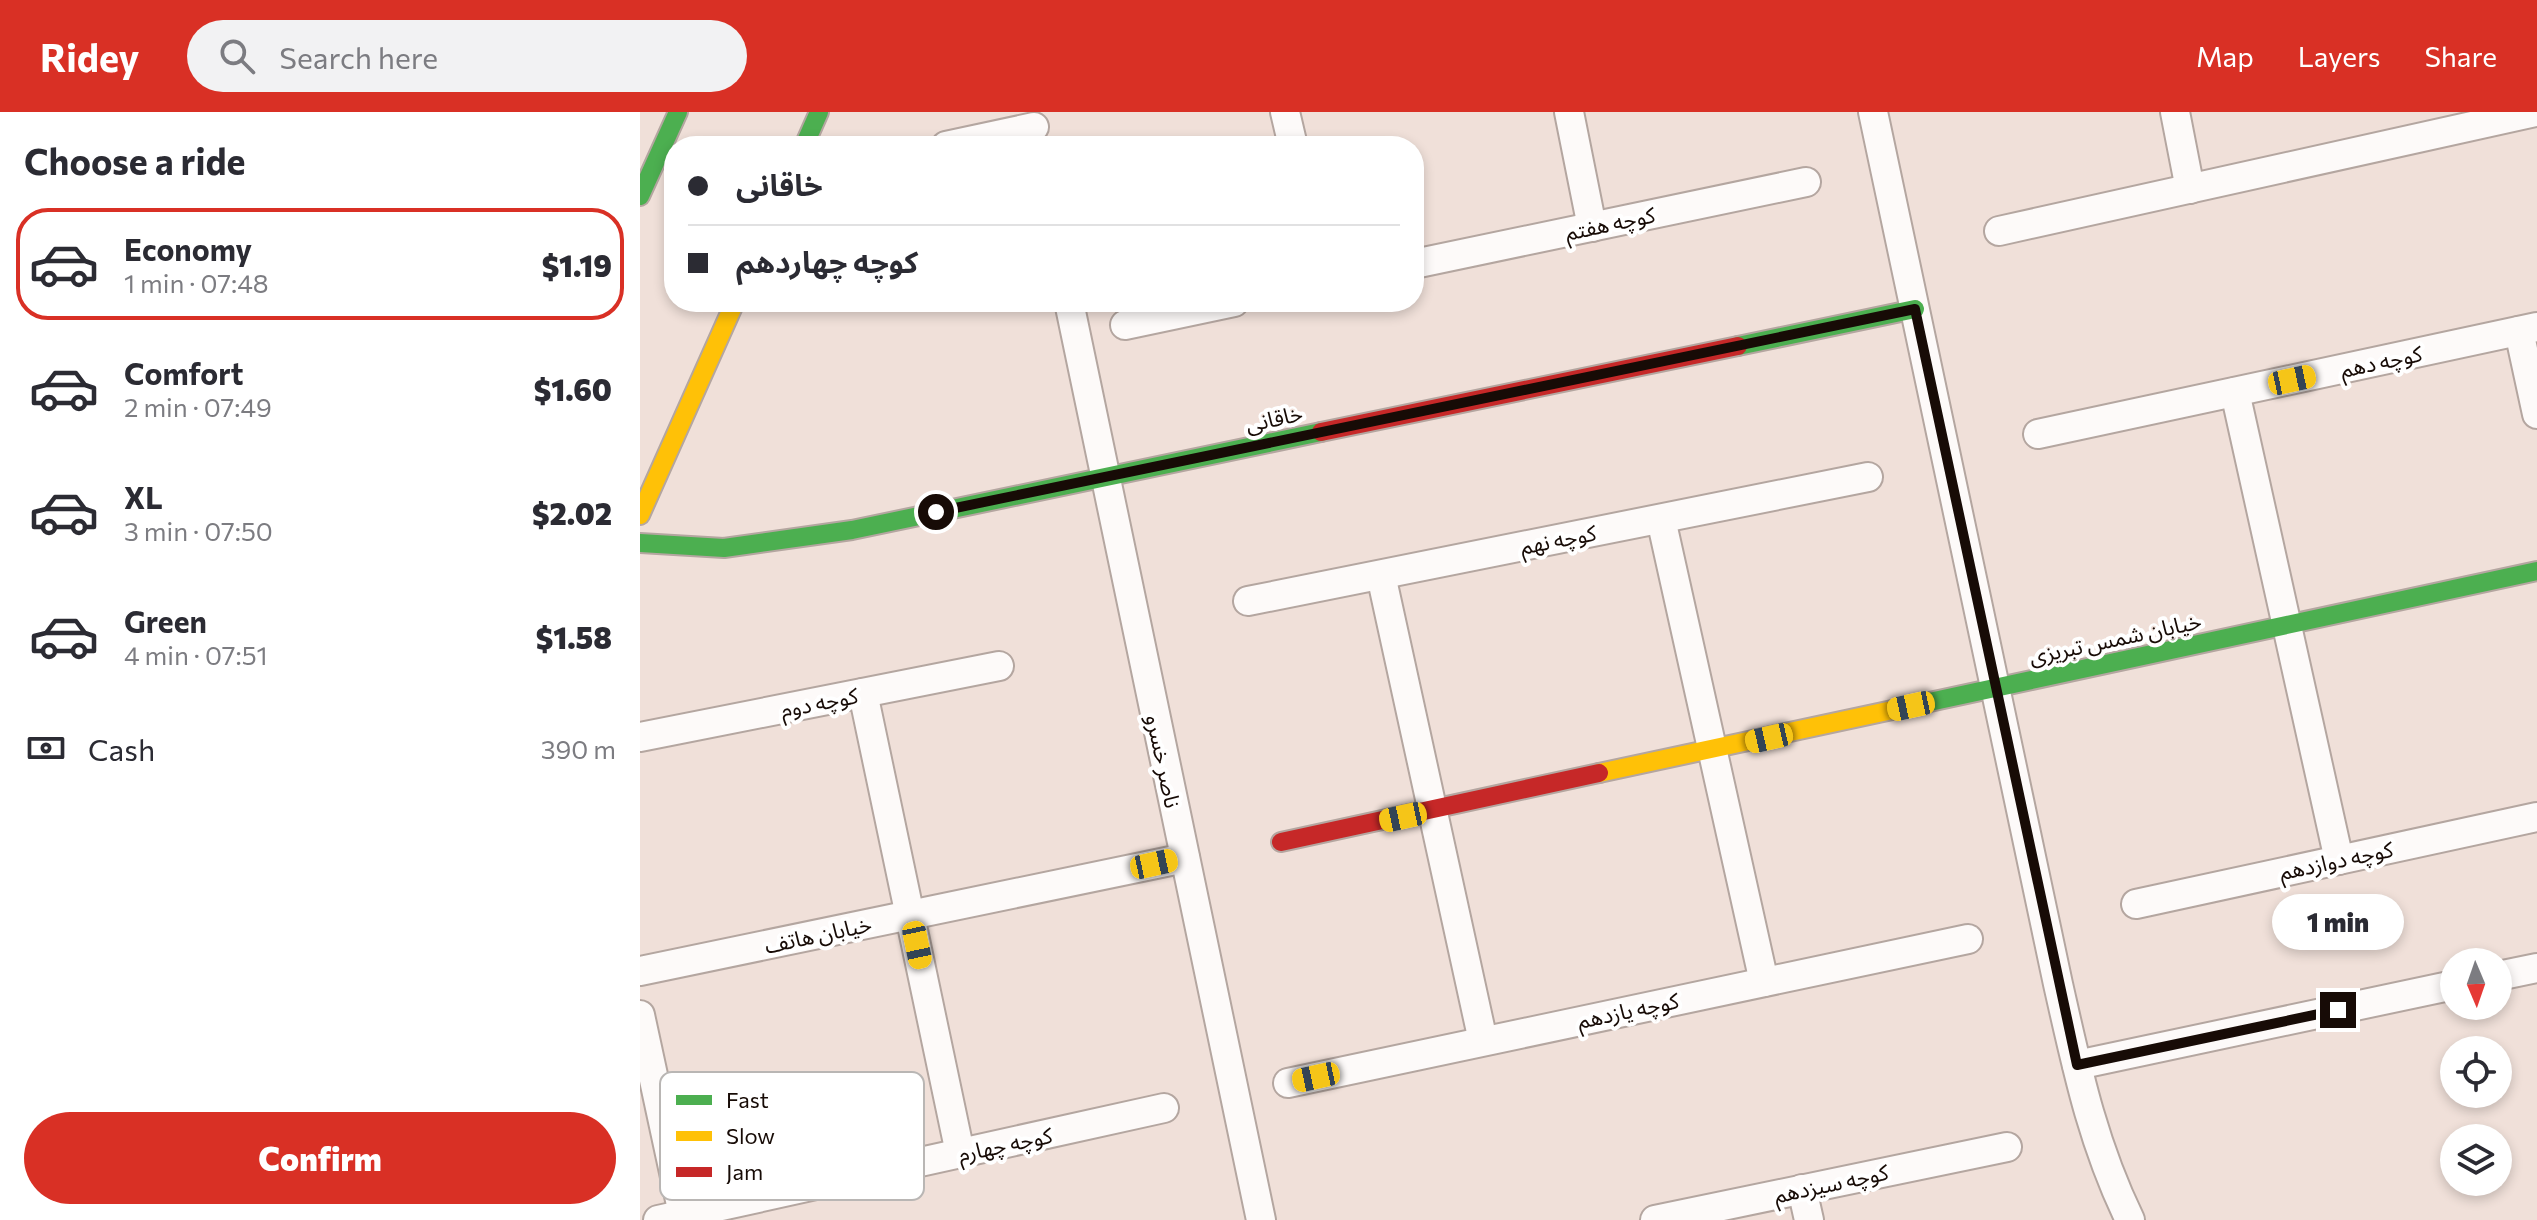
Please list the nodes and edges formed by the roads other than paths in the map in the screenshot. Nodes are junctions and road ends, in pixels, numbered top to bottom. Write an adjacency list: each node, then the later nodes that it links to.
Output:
1 (678, 112): 10 (street)
2 (819, 112): 11 (street)
3 (1285, 112): 13 (street)
4 (1569, 112): 18 (street)
5 (1873, 112): 21 (street)
6 (2175, 112): 16 (street)
7 (2535, 112): 8 (street)
8 (2469, 119): 16 (street)
9 (1034, 128): 12 (street)
10 (667, 136)
11 (808, 136)
12 (995, 136)
13 (1291, 136)
14 (664, 143): 17 (street)
15 (1806, 182): 18 (street, کوچه هفتم)
16 (2190, 189): 19 (street)
17 (640, 196)
18 (1592, 227): 20 (street, کوچه هفتم)
19 (1999, 231)
20 (1424, 262)
21 (1915, 309): 30 (street, خاقانی); 40 (street)
22 (731, 312): 32 (street)
23 (1071, 312): 30 (street, ناصر خسرو)
24 (1187, 312): 25 (street)
25 (1125, 325)
26 (2528, 329): 27 (street, کوچه دهم); 28 (street)
27 (2235, 392): 29 (street, کوچه دهم); 38 (street)
28 (2537, 414)
29 (2038, 434)
30 (1104, 476): 34 (street, خاقانی); 47 (street, ناصر خسرو)
31 (1868, 477): 33 (street, کوچه نهم)
32 (640, 515)
33 (1661, 519): 36 (street, کوچه نهم); 43 (street)
34 (640, 543)
35 (2537, 571): 38 (street, خیابان شمس تبریزی)
36 (1381, 575): 37 (street, کوچه نهم); 44 (street)
37 (1248, 601)
38 (2287, 626): 40 (street, خیابان شمس تبریزی); 48 (street)
39 (999, 666): 41 (street, کوچه دوم)
40 (1995, 687): 43 (street, خیابان شمس تبریزی); 59 (street)
41 (863, 693): 42 (street, کوچه دوم); 50 (street)
42 (640, 737)
43 (1713, 750): 44 (street, خیابان شمس تبریزی); 55 (street)
44 (1433, 810): 46 (street, خیابان شمس تبریزی); 58 (street)
45 (2537, 817): 48 (street, کوچه دوازدهم)
46 (1281, 842)
47 (1185, 858): 50 (street, خیابان هاتف); 69 (street, ناصر خسرو)
48 (2339, 860): 49 (street, کوچه دوازدهم)
49 (2136, 904)
50 (911, 915): 53 (street, خیابان هاتف); 64 (street)
51 (1968, 939): 55 (street, کوچه یازدهم)
52 (2537, 968): 54 (street)
53 (640, 971)
54 (2512, 973)
55 (1764, 982): 58 (street, کوچه یازدهم)
56 (2440, 988): 59 (street)
57 (640, 1015): 63 (street)
58 (1483, 1041): 60 (street, کوچه یازدهم)
59 (2077, 1065): 72 (street)
60 (1288, 1083)
61 (1164, 1108): 64 (street, کوچه چهارم)
62 (2007, 1147): 66 (street, کوچه سیزدهم)
63 (660, 1150)
64 (960, 1153): 65 (street, کوچه چهارم)
65 (924, 1161)
66 (1802, 1189): 70 (street, کوچه سیزدهم); 71 (street)
67 (747, 1200): 68 (street, کوچه چهارم)
68 (670, 1217)
69 (1261, 1220)
70 (1655, 1220)
71 (1809, 1220)
72 (2130, 1220)

